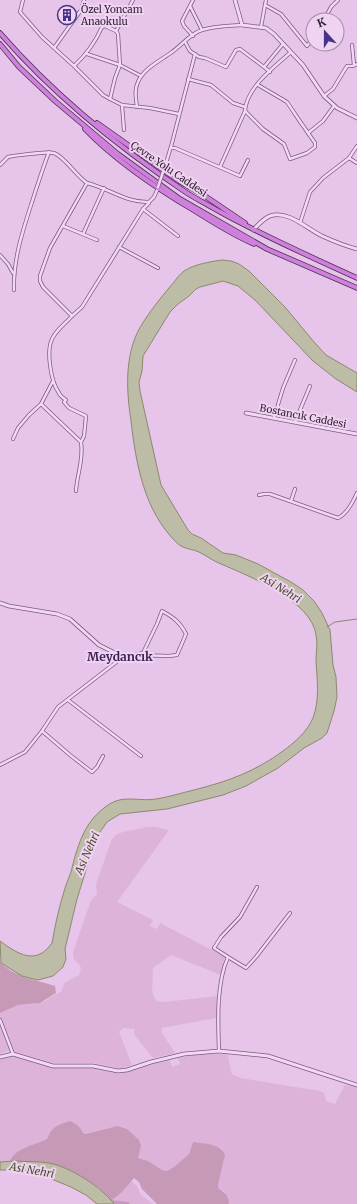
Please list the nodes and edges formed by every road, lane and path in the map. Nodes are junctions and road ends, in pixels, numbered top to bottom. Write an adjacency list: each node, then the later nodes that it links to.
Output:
1 (23, 0): 22 (street)
2 (84, 0): 22 (street)
3 (133, 0): 14 (street)
4 (193, 0): 9 (street)
5 (235, 0): 11 (street)
6 (266, 0): 8 (street)
7 (338, 0): 10 (street)
8 (264, 4): 12 (street); 20 (street)
9 (190, 6): 13 (street); 16 (street)
10 (328, 12)
11 (242, 25): 12 (street); 13 (street)
12 (261, 27): 19 (street)
13 (202, 30): 16 (street)
14 (116, 31): 24 (street); 27 (street)
15 (0, 33): 43 (highway, Çevre Yolu Caddesi)
16 (193, 36): 17 (street)
17 (185, 42): 25 (street); 31 (street)
18 (0, 44): 40 (highway, Çevre Yolu Caddesi)
19 (283, 44): 23 (street); 29 (street)
20 (305, 44)
21 (352, 45): 26 (street)
22 (54, 48): 28 (street)
23 (291, 52): 30 (street); 34 (street)
24 (87, 54): 27 (street); 28 (street)
25 (194, 54): 29 (street); 32 (street)
26 (356, 64): 34 (street)
27 (120, 65): 31 (street); 35 (street)
28 (74, 66): 35 (street)
29 (264, 67): 30 (street)
30 (270, 72): 33 (street)
31 (141, 76): 38 (street)
32 (188, 79): 39 (street); 42 (street)
33 (258, 85): 39 (street); 46 (street)
34 (324, 96): 37 (street)
35 (110, 99): 36 (street)
36 (122, 105): 38 (street); 45 (street)
37 (334, 106): 44 (street); 46 (street)
38 (137, 107): 42 (street)
39 (245, 107): 41 (street)
40 (67, 111): 58 (highway); 69 (highway, Çevre Yolu Caddesi)
41 (245, 111): 46 (street); 54 (street)
42 (179, 114): 48 (street)
43 (85, 116): 55 (highway); 63 (highway, Çevre Yolu Caddesi)
44 (357, 118)
45 (124, 130)
46 (308, 133)
47 (357, 146): 50 (street)
48 (171, 148): 54 (street); 55 (street)
49 (49, 152): 53 (street); 56 (street); 72 (street)
50 (349, 158): 52 (street); 61 (street)
51 (248, 160): 54 (street)
52 (357, 163)
53 (0, 165)
54 (220, 167)
55 (164, 171): 58 (street, bridge); 63 (highway)
56 (87, 183): 57 (street); 62 (street)
57 (104, 188): 59 (street); 64 (street)
58 (158, 188): 59 (street); 69 (highway)
59 (149, 202): 60 (street)
60 (143, 209): 65 (street); 67 (street)
61 (300, 223): 63 (street); 68 (street)
62 (63, 226): 64 (street); 76 (street)
63 (253, 230): 73 (highway, Çevre Yolu Caddesi)
64 (83, 234): 66 (street)
65 (178, 236)
66 (97, 240)
67 (119, 247): 71 (street); 76 (street)
68 (357, 248)
69 (267, 249): 74 (highway, Çevre Yolu Caddesi)
70 (0, 255): 72 (street)
71 (158, 268)
72 (13, 274): 75 (street)
73 (357, 278)
74 (357, 288)
75 (14, 290)
76 (72, 316): 78 (street)
77 (294, 360): 82 (street)
78 (53, 381): 80 (street); 86 (street)
79 (310, 386): 83 (street)
80 (41, 404): 85 (street); 86 (street)
81 (246, 414): 82 (street, Bostancık Caddesi)
82 (274, 418): 83 (street, Bostancık Caddesi)
83 (296, 422): 84 (street, Bostancık Caddesi)
84 (357, 434)
85 (13, 440)
86 (81, 442): 88 (street)
87 (295, 489): 91 (street)
88 (76, 491)
89 (357, 493): 91 (street)
90 (258, 496): 91 (street)
91 (291, 501)
92 (0, 603): 94 (street)
93 (137, 655): 93 (street); 94 (street)
94 (123, 657): 95 (street)
95 (68, 700): 96 (street); 98 (street)
96 (42, 731): 97 (street); 99 (street)
97 (102, 756)
98 (141, 756)
99 (0, 765)
100 (258, 887): 102 (street)
101 (290, 913): 102 (street)
102 (228, 957): 104 (street)
103 (0, 1020): 105 (street)
104 (219, 1051): 105 (street); 107 (street)
105 (13, 1054): 106 (street)
106 (0, 1057)
107 (357, 1086)

